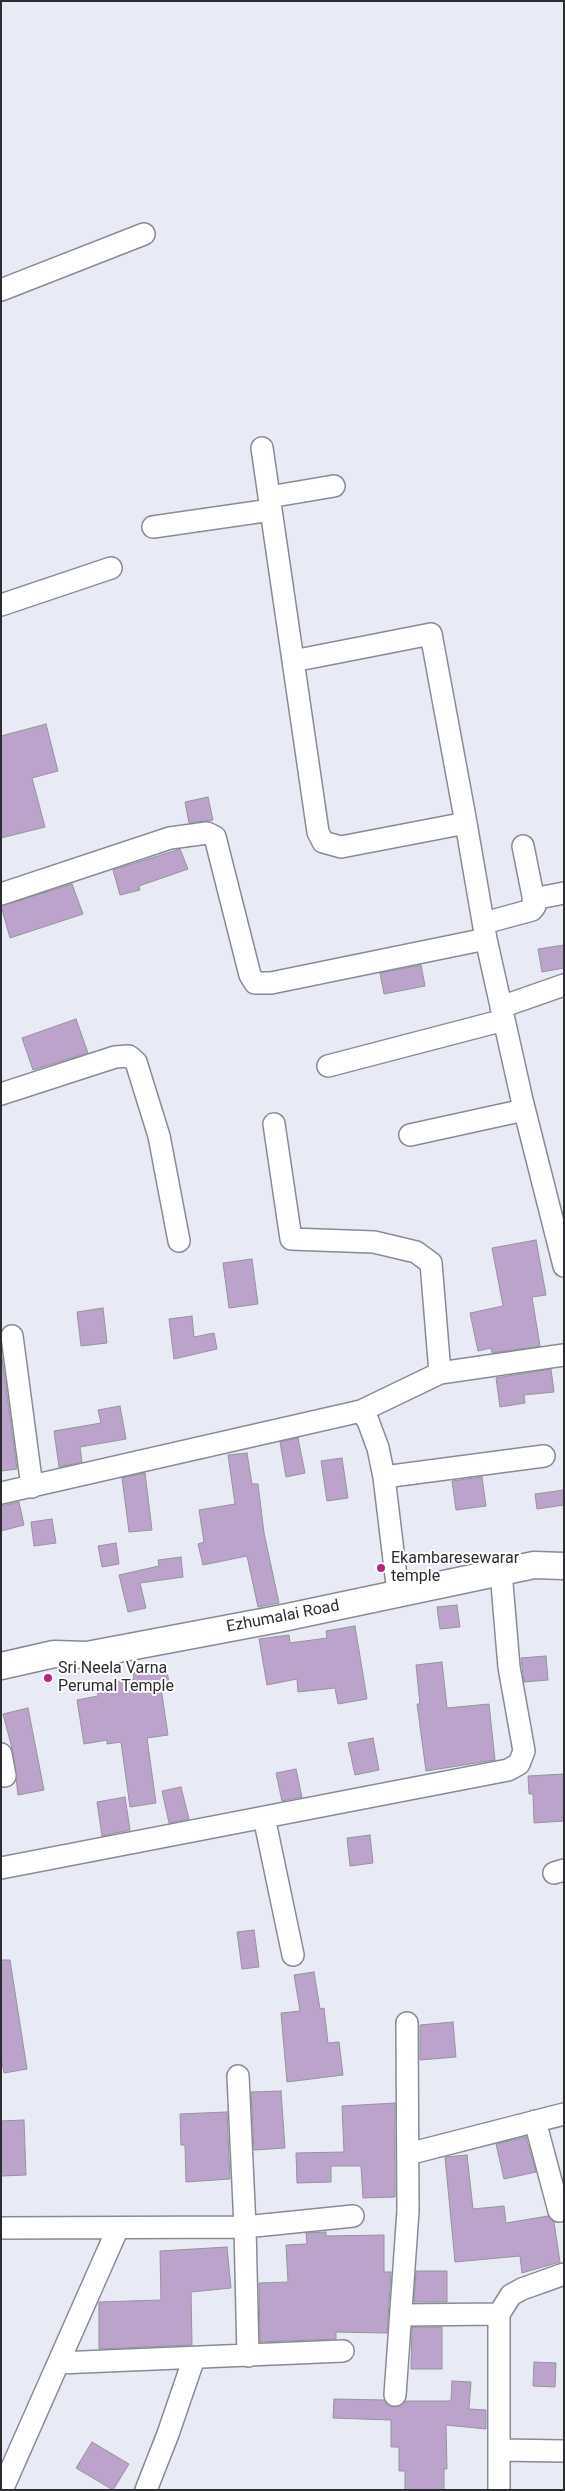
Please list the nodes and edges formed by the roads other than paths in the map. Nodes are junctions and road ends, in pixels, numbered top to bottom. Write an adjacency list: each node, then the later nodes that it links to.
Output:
1 (144, 234): 2 (street)
2 (1, 290)
3 (262, 448): 5 (street)
4 (334, 486): 5 (street)
5 (270, 504): 6 (street); 9 (street)
6 (154, 527)
7 (111, 568): 8 (street)
8 (1, 605)
9 (293, 660): 10 (street); 10 (street)
10 (466, 824): 15 (street)
11 (523, 846): 14 (street)
12 (564, 893): 14 (street)
13 (1, 894): 15 (street)
14 (533, 899): 15 (street)
15 (485, 931): 17 (street)
16 (564, 985): 17 (street)
17 (503, 1014): 18 (street); 20 (street)
18 (328, 1066)
19 (1, 1094): 23 (street)
20 (524, 1110): 22 (street); 24 (street)
21 (274, 1124): 27 (street)
22 (410, 1135)
23 (179, 1241)
24 (564, 1266)
25 (12, 1336): 31 (street)
26 (564, 1355): 27 (street)
27 (440, 1373): 28 (street)
28 (361, 1410): 30 (street); 31 (street)
29 (544, 1456): 30 (street)
30 (384, 1478): 35 (street)
31 (32, 1486): 32 (street)
32 (1, 1494)
33 (564, 1566): 34 (street, Ezhumalai Road)
34 (501, 1572): 35 (street, Ezhumalai Road); 39 (street)
35 (398, 1593): 36 (street, Ezhumalai Road)
36 (1, 1666)
37 (1, 1754): 38 (street)
38 (6, 1776)
39 (264, 1817): 40 (street); 41 (street)
40 (1, 1868)
41 (293, 1955)
42 (407, 2023): 46 (street)
43 (238, 2076): 49 (street)
44 (564, 2114): 45 (street)
45 (535, 2121): 46 (street); 47 (street)
46 (408, 2154): 53 (street)
47 (559, 2212)
48 (353, 2216): 49 (street)
49 (245, 2227): 51 (street); 56 (street)
50 (1, 2228): 51 (street)
51 (118, 2228): 58 (street)
52 (564, 2274): 54 (street)
53 (402, 2314): 54 (street); 59 (street)
54 (499, 2314): 60 (street)
55 (342, 2351): 56 (street)
56 (248, 2356): 57 (street)
57 (194, 2358): 58 (street); 63 (street)
58 (59, 2363): 62 (street)
59 (395, 2395)
60 (501, 2450): 61 (street); 64 (street)
61 (564, 2451)
62 (2, 2490)
63 (146, 2490)
64 (499, 2490)

